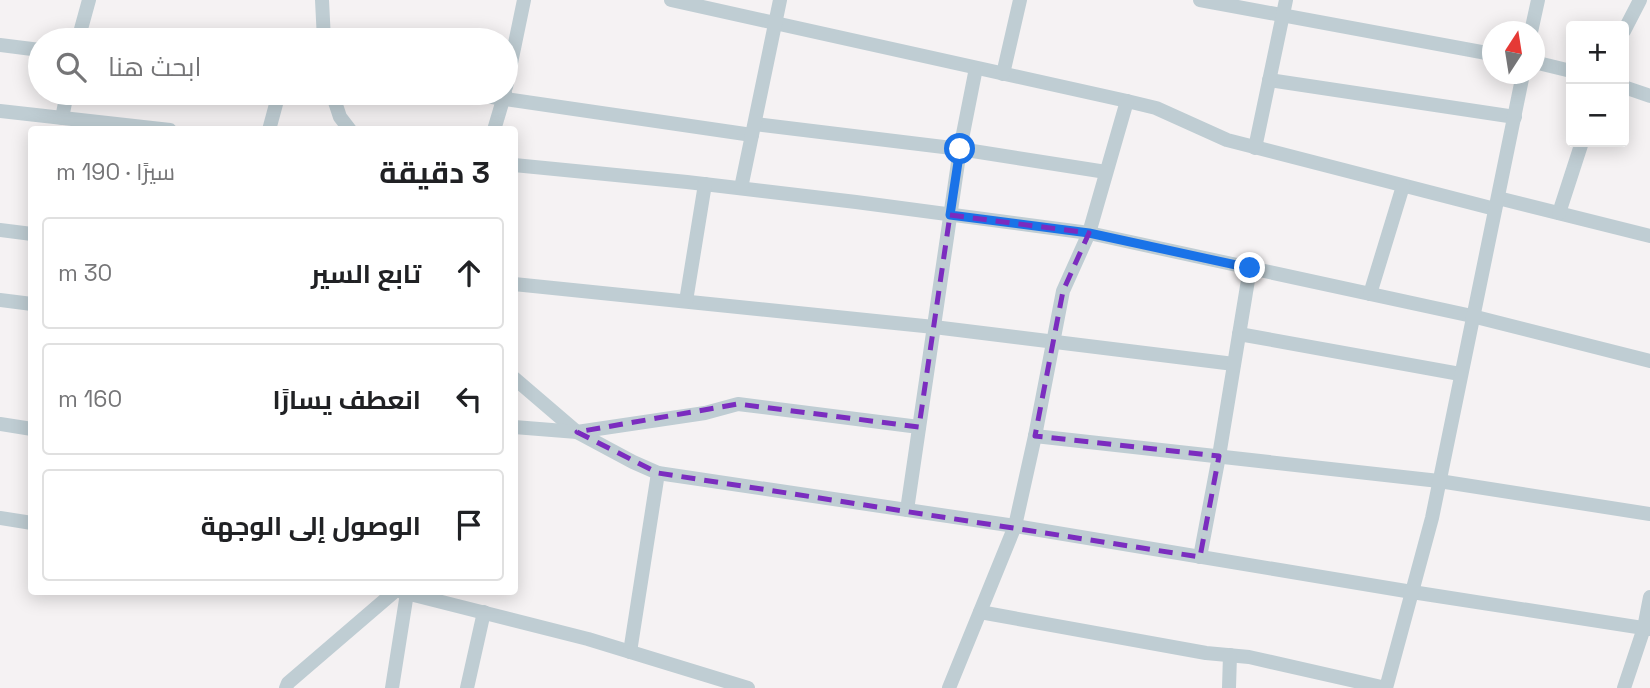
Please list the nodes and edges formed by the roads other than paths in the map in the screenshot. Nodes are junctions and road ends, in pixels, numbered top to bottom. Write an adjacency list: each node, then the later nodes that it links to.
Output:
1 (89, 0): 15 (street)
2 (322, 0): 16 (street)
3 (524, 0): 17 (street)
4 (671, 0): 14 (street)
5 (780, 0): 14 (street)
6 (1020, 0): 24 (street)
7 (1200, 0): 11 (street)
8 (1286, 0): 11 (street)
9 (1538, 0): 12 (street)
10 (1640, 0): 13 (street)
11 (1282, 16): 20 (street); 25 (street)
12 (1533, 21)
13 (1629, 21)
14 (776, 23): 22 (street); 42 (street)
15 (81, 28)
16 (323, 28)
17 (518, 29)
18 (0, 45): 19 (street)
19 (28, 48)
20 (1482, 52)
21 (1545, 65): 23 (street)
22 (976, 68): 24 (street); 45 (street)
23 (1566, 71)
24 (1003, 74): 30 (street)
25 (1269, 80): 36 (street); 44 (street)
26 (1521, 84): 36 (street)
27 (1629, 89): 29 (street)
28 (518, 95): 42 (street)
29 (1650, 96)
30 (1127, 101): 44 (street); 47 (street)
31 (65, 105): 37 (street)
32 (276, 105): 39 (street)
33 (336, 105): 40 (street)
34 (501, 105): 41 (street)
35 (0, 111): 37 (street)
36 (1515, 117): 51 (street)
37 (62, 118): 38 (street)
38 (134, 126)
39 (270, 126)
40 (347, 126)
41 (495, 126)
42 (753, 129): 45 (street); 50 (street)
43 (1580, 147): 52 (street)
44 (1255, 148): 49 (street)
45 (960, 149): 47 (street); 53 (street)
46 (518, 165): 48 (street)
47 (1106, 172): 55 (street)
48 (705, 184): 50 (street); 62 (street)
49 (1403, 186): 51 (street); 60 (street)
50 (741, 188): 53 (street)
51 (1497, 204): 52 (street); 64 (street)
52 (1559, 213): 57 (street)
53 (950, 215): 55 (street); 65 (street)
54 (0, 230): 56 (street)
55 (1089, 233): 58 (street); 67 (street)
56 (28, 234)
57 (1650, 236)
58 (1250, 268): 60 (street); 66 (street)
59 (518, 284): 62 (street)
60 (1370, 294): 64 (street)
61 (0, 300): 63 (street)
62 (686, 301): 65 (street)
63 (28, 304)
64 (1472, 316): 68 (street); 70 (street)
65 (934, 327): 67 (street); 74 (street)
66 (1239, 334): 69 (street); 70 (street)
67 (1054, 341): 69 (street); 77 (street)
68 (1650, 361)
69 (1234, 364): 78 (street)
70 (1461, 374): 80 (street)
71 (518, 381): 76 (street)
72 (0, 424): 75 (street)
73 (518, 427): 76 (street)
74 (919, 427): 76 (street); 81 (street)
75 (28, 428)
76 (577, 432): 79 (street)
77 (1035, 436): 78 (street); 85 (street)
78 (1219, 456): 80 (street); 86 (street)
79 (657, 473): 81 (street); 95 (street)
80 (1439, 481): 82 (street); 87 (street)
81 (907, 510): 85 (street)
82 (1650, 514)
83 (0, 518): 84 (street)
84 (28, 522)
85 (1015, 526): 86 (street); 93 (street)
86 (1200, 557): 87 (street)
87 (1412, 592): 94 (street); 103 (street)
88 (397, 595): 97 (street)
89 (401, 595): 98 (street)
90 (413, 595): 92 (street)
91 (1650, 597): 94 (street)
92 (484, 612): 95 (street); 99 (street)
93 (980, 612): 96 (street); 101 (street)
94 (1647, 628): 104 (street)
95 (630, 652): 100 (street)
96 (1230, 655): 102 (street); 103 (street)
97 (286, 688)
98 (392, 688)
99 (467, 688)
100 (748, 688)
101 (949, 688)
102 (1229, 688)
103 (1386, 688)
104 (1624, 688)

